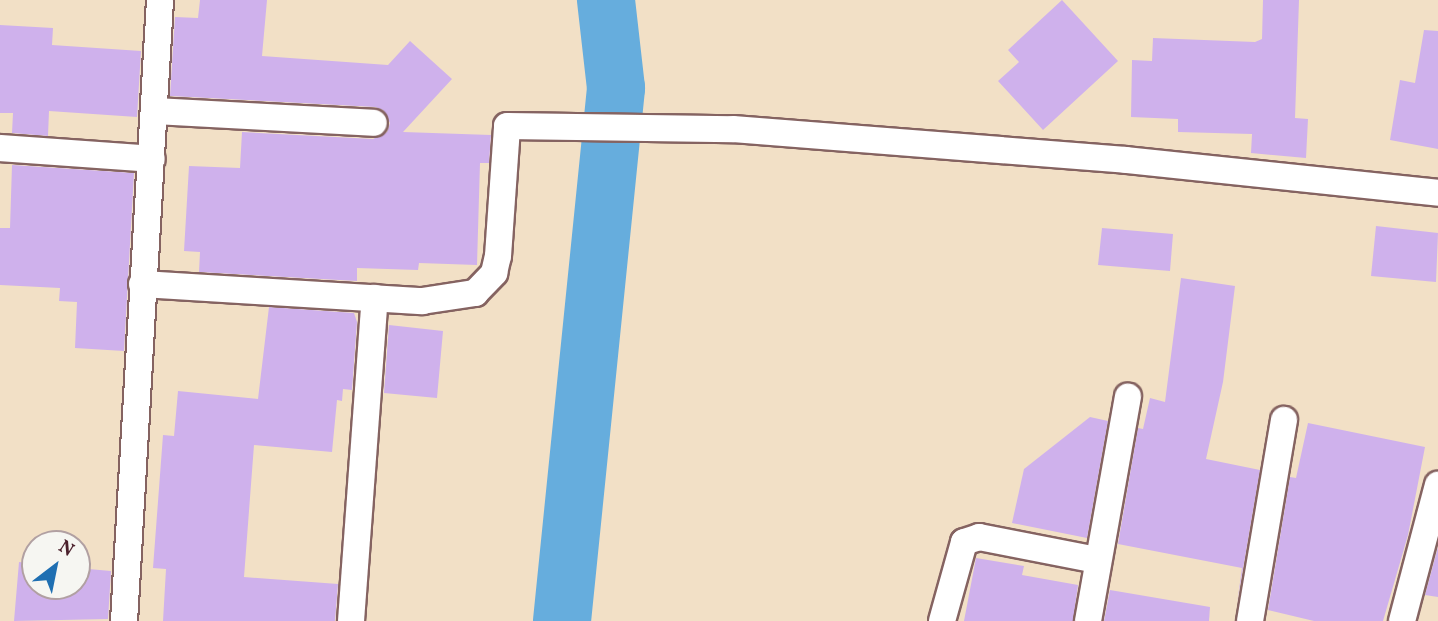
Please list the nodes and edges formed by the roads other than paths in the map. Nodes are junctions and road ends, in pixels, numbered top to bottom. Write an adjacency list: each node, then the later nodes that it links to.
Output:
1 (160, 0): 2 (street)
2 (154, 111): 3 (street); 5 (street)
3 (374, 123)
4 (0, 148): 5 (street)
5 (152, 159): 7 (street)
6 (1438, 193): 8 (street)
7 (142, 284): 8 (street); 14 (street)
8 (374, 298): 15 (street)
9 (1128, 397): 12 (street)
10 (1284, 420): 18 (street)
11 (1438, 485): 13 (street)
12 (1097, 560): 16 (street); 17 (street)
13 (1407, 620)
14 (124, 621)
15 (351, 621)
16 (942, 621)
17 (1088, 621)
18 (1250, 621)

